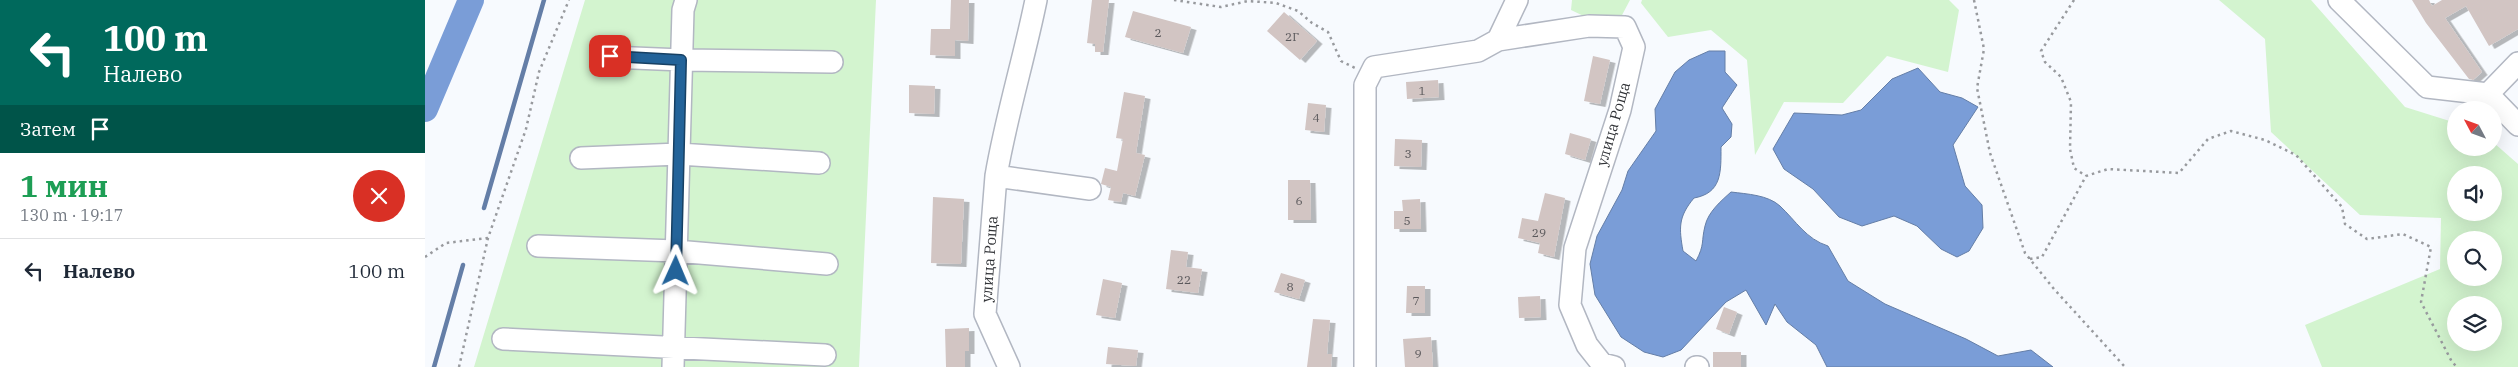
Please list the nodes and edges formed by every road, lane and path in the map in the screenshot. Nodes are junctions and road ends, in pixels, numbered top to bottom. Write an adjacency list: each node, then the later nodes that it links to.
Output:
1 (569, 0): 23 (path)
2 (685, 0): 11 (street)
3 (1036, 0): 20 (street, улица Роща)
4 (1174, 0): 14 (path)
5 (1517, 0): 9 (street)
6 (1974, 0): 27 (path)
7 (2074, 0): 21 (path)
8 (2339, 0): 15 (street)
9 (1498, 40): 14 (street, улица Роща); 30 (street, улица Роща)
10 (610, 56): 11 (street)
11 (681, 60): 12 (street); 17 (street)
12 (832, 62)
13 (2518, 63): 15 (street)
14 (1370, 75): 35 (street)
15 (2488, 94): 16 (street)
16 (2518, 125)
17 (679, 154): 18 (street); 19 (street); 25 (street)
18 (581, 158)
19 (819, 163)
20 (996, 176): 22 (street); 34 (street, улица Роща)
21 (2086, 176): 27 (path); 39 (path)
22 (1089, 189)
23 (488, 238): 26 (path); 33 (path)
24 (538, 246): 25 (street)
25 (676, 251): 28 (street); 32 (street)
26 (425, 257)
27 (2030, 260): 38 (path)
28 (827, 264)
29 (503, 339): 32 (street)
30 (1587, 345): 36 (street, улица Роща); 37 (street, улица Роща)
31 (825, 355): 32 (street)
32 (673, 357)
33 (459, 367)
34 (1009, 367)
35 (1365, 367)
36 (1594, 367)
37 (1614, 367)
38 (2125, 367)
39 (2457, 367)

